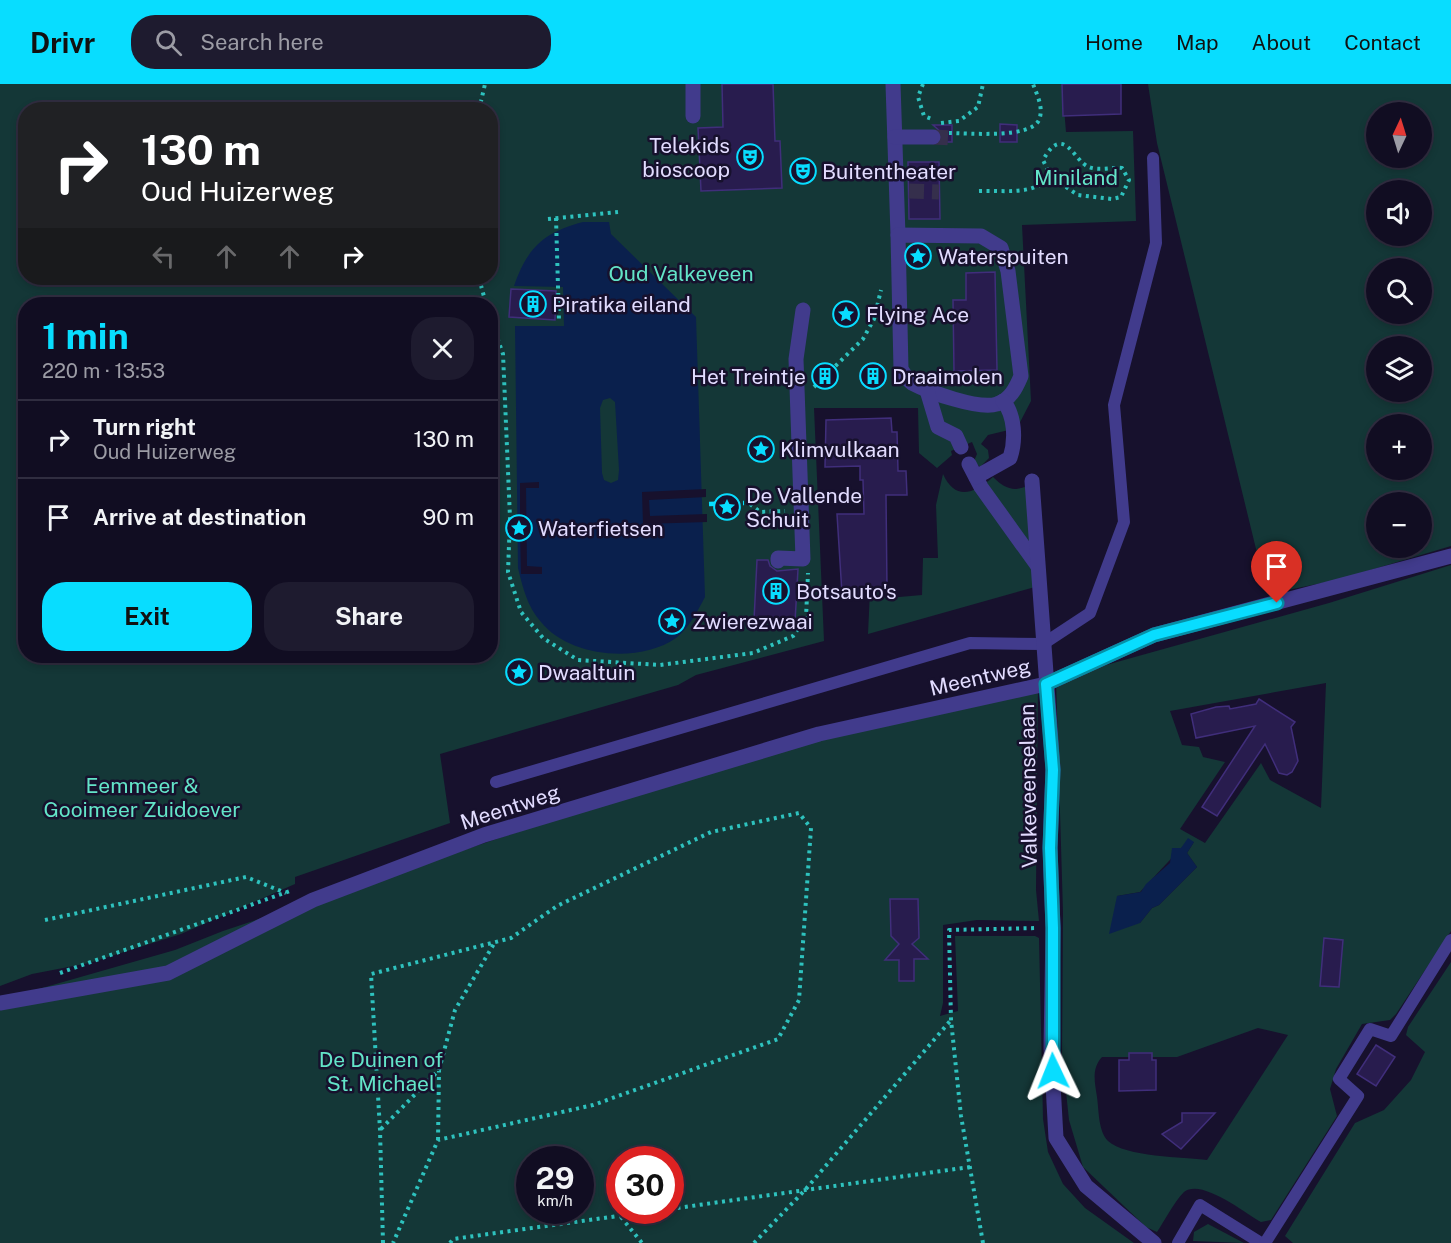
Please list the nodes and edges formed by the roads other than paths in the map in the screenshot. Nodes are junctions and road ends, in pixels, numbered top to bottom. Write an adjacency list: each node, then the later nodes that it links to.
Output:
1 (693, 84): 3 (street)
2 (893, 84): 5 (street)
3 (693, 116)
4 (937, 135): 5 (street)
5 (895, 137): 7 (street)
6 (1153, 158): 16 (lane)
7 (898, 235): 9 (street); 10 (street)
8 (803, 310): 14 (street)
9 (926, 387): 10 (street); 11 (street)
10 (1003, 400): 15 (street)
11 (962, 447)
12 (1032, 482): 15 (street, Valkeveenselaan)
13 (1451, 556): 17 (street, Meentweg)
14 (778, 561)
15 (1038, 565): 16 (street, Valkeveenselaan)
16 (1043, 644): 17 (street, Valkeveenselaan); 18 (lane)
17 (1046, 684): 20 (street, Meentweg); 21 (street, Valkeveenselaan)
18 (496, 782)
19 (1451, 940): 23 (lane)
20 (0, 1004)
21 (1154, 1243)
22 (1178, 1243): 23 (lane)
23 (1263, 1243)

